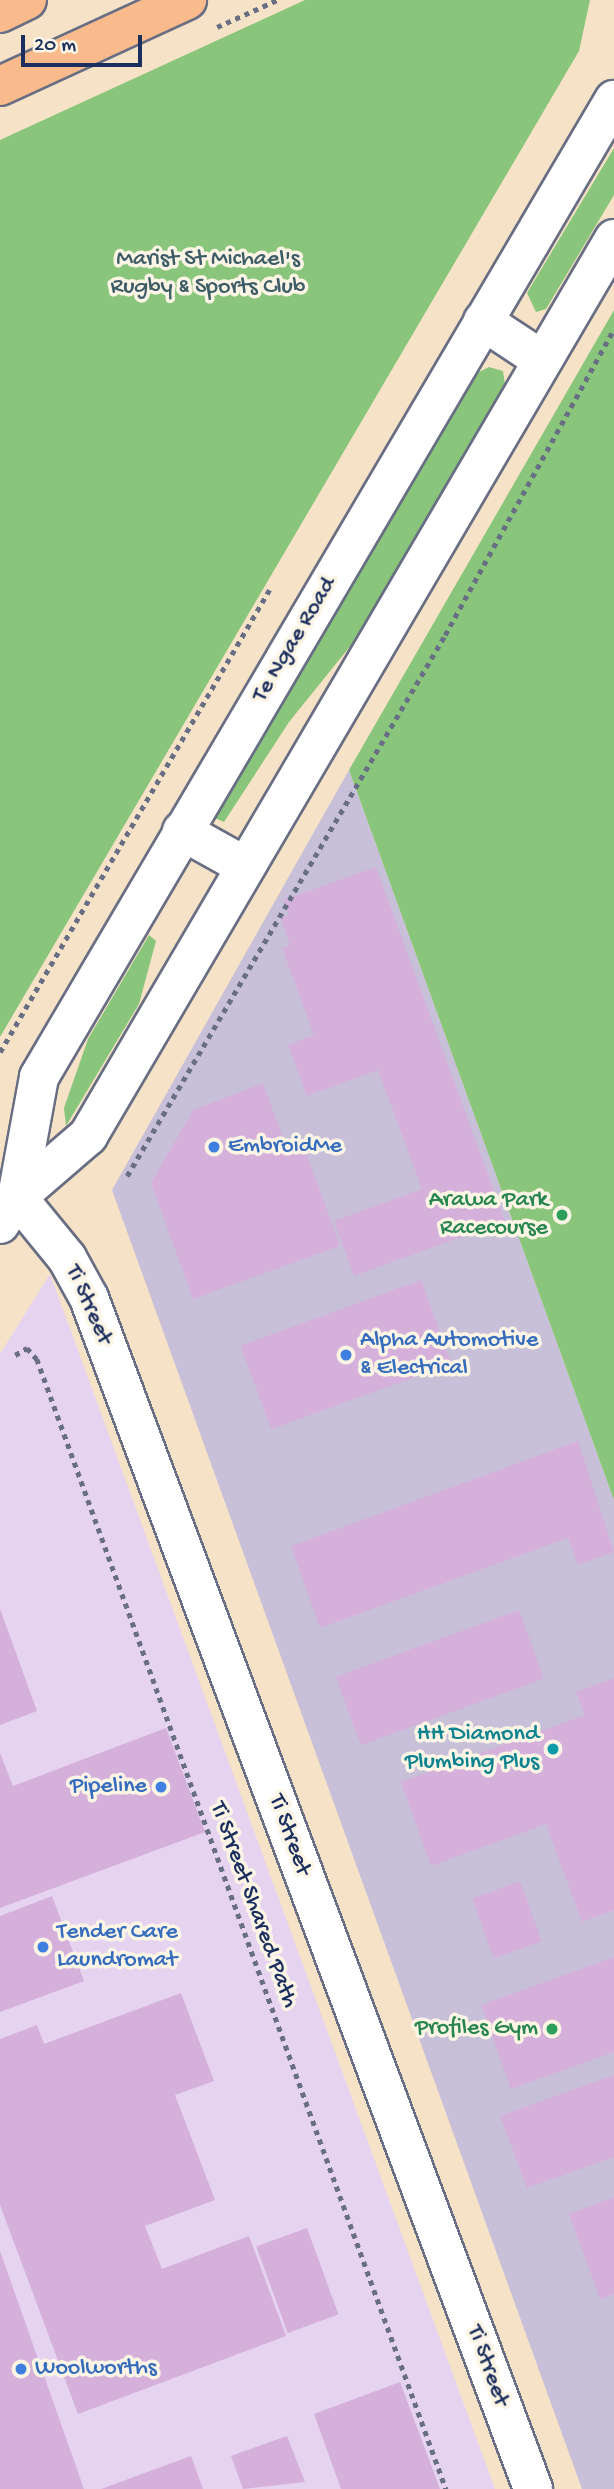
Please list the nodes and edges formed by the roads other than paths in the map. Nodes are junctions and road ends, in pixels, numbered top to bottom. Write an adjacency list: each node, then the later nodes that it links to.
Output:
1 (27, 0): 3 (main road)
2 (187, 0): 4 (main road)
3 (0, 13)
4 (0, 86)
5 (614, 100): 7 (street, Te Ngae Road)
6 (614, 239): 8 (street)
7 (483, 321): 8 (street); 9 (street, Te Ngae Road)
8 (542, 360): 10 (street)
9 (182, 831): 10 (street); 11 (street, Te Ngae Road)
10 (244, 866): 11 (street)
11 (8, 1210): 12 (street, Ti Street)
12 (533, 2489)

